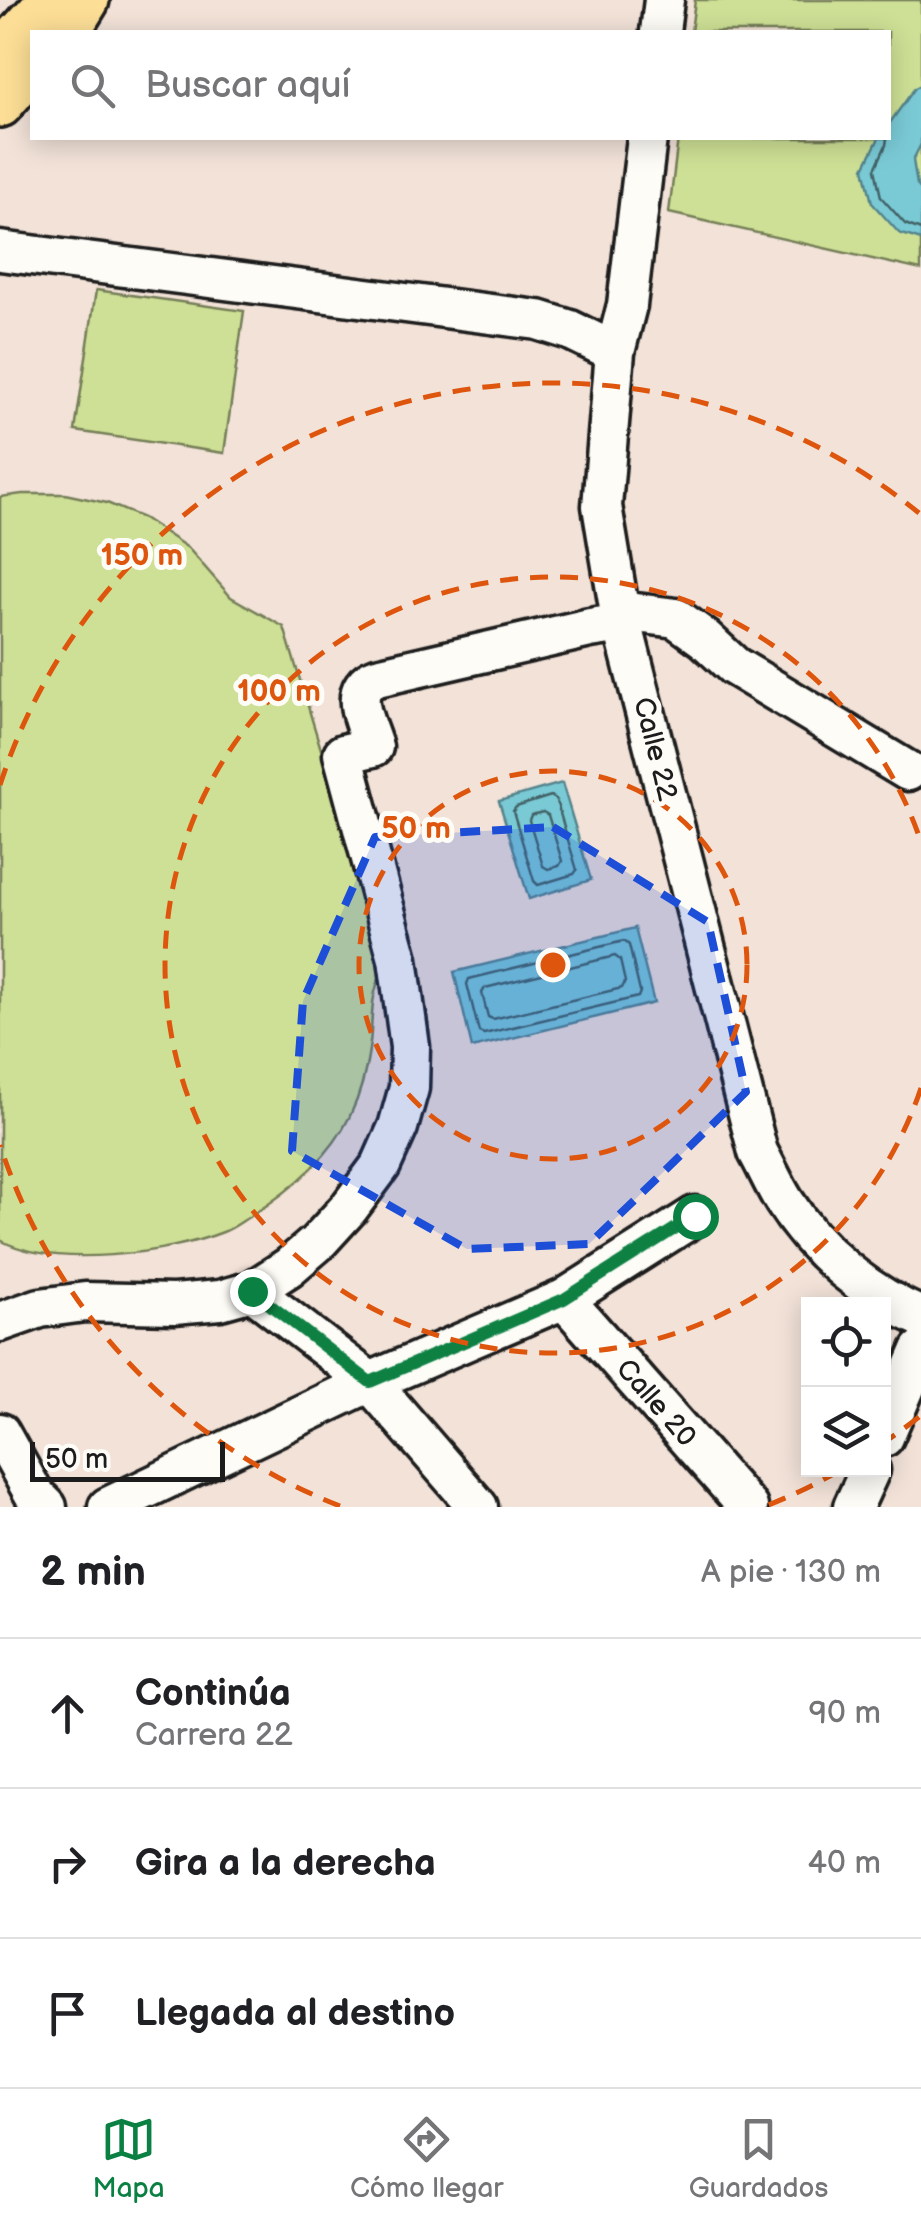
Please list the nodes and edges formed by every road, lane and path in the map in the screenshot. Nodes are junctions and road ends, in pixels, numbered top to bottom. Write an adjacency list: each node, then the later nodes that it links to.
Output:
1 (51, 0): 6 (main road)
2 (86, 0): 4 (main road)
3 (664, 0): 5 (street)
4 (65, 30)
5 (660, 30)
6 (0, 57)
7 (30, 69): 8 (main road)
8 (0, 104)
9 (647, 140): 11 (street, Calle 22)
10 (0, 251): 11 (street)
11 (615, 352): 12 (street, Calle 22)
12 (622, 618): 13 (street); 15 (street); 18 (street, Calle 22)
13 (908, 771)
14 (695, 1216): 16 (street)
15 (252, 1291): 17 (street); 19 (street)
16 (564, 1299): 19 (street); 23 (street, Calle 20)
17 (0, 1322)
18 (915, 1336): 20 (street)
19 (370, 1382): 25 (street); 26 (street)
20 (891, 1415)
21 (0, 1433): 24 (street)
22 (867, 1477): 27 (street)
23 (742, 1505)
24 (46, 1507)
25 (108, 1507)
26 (478, 1507)
27 (854, 1507)

